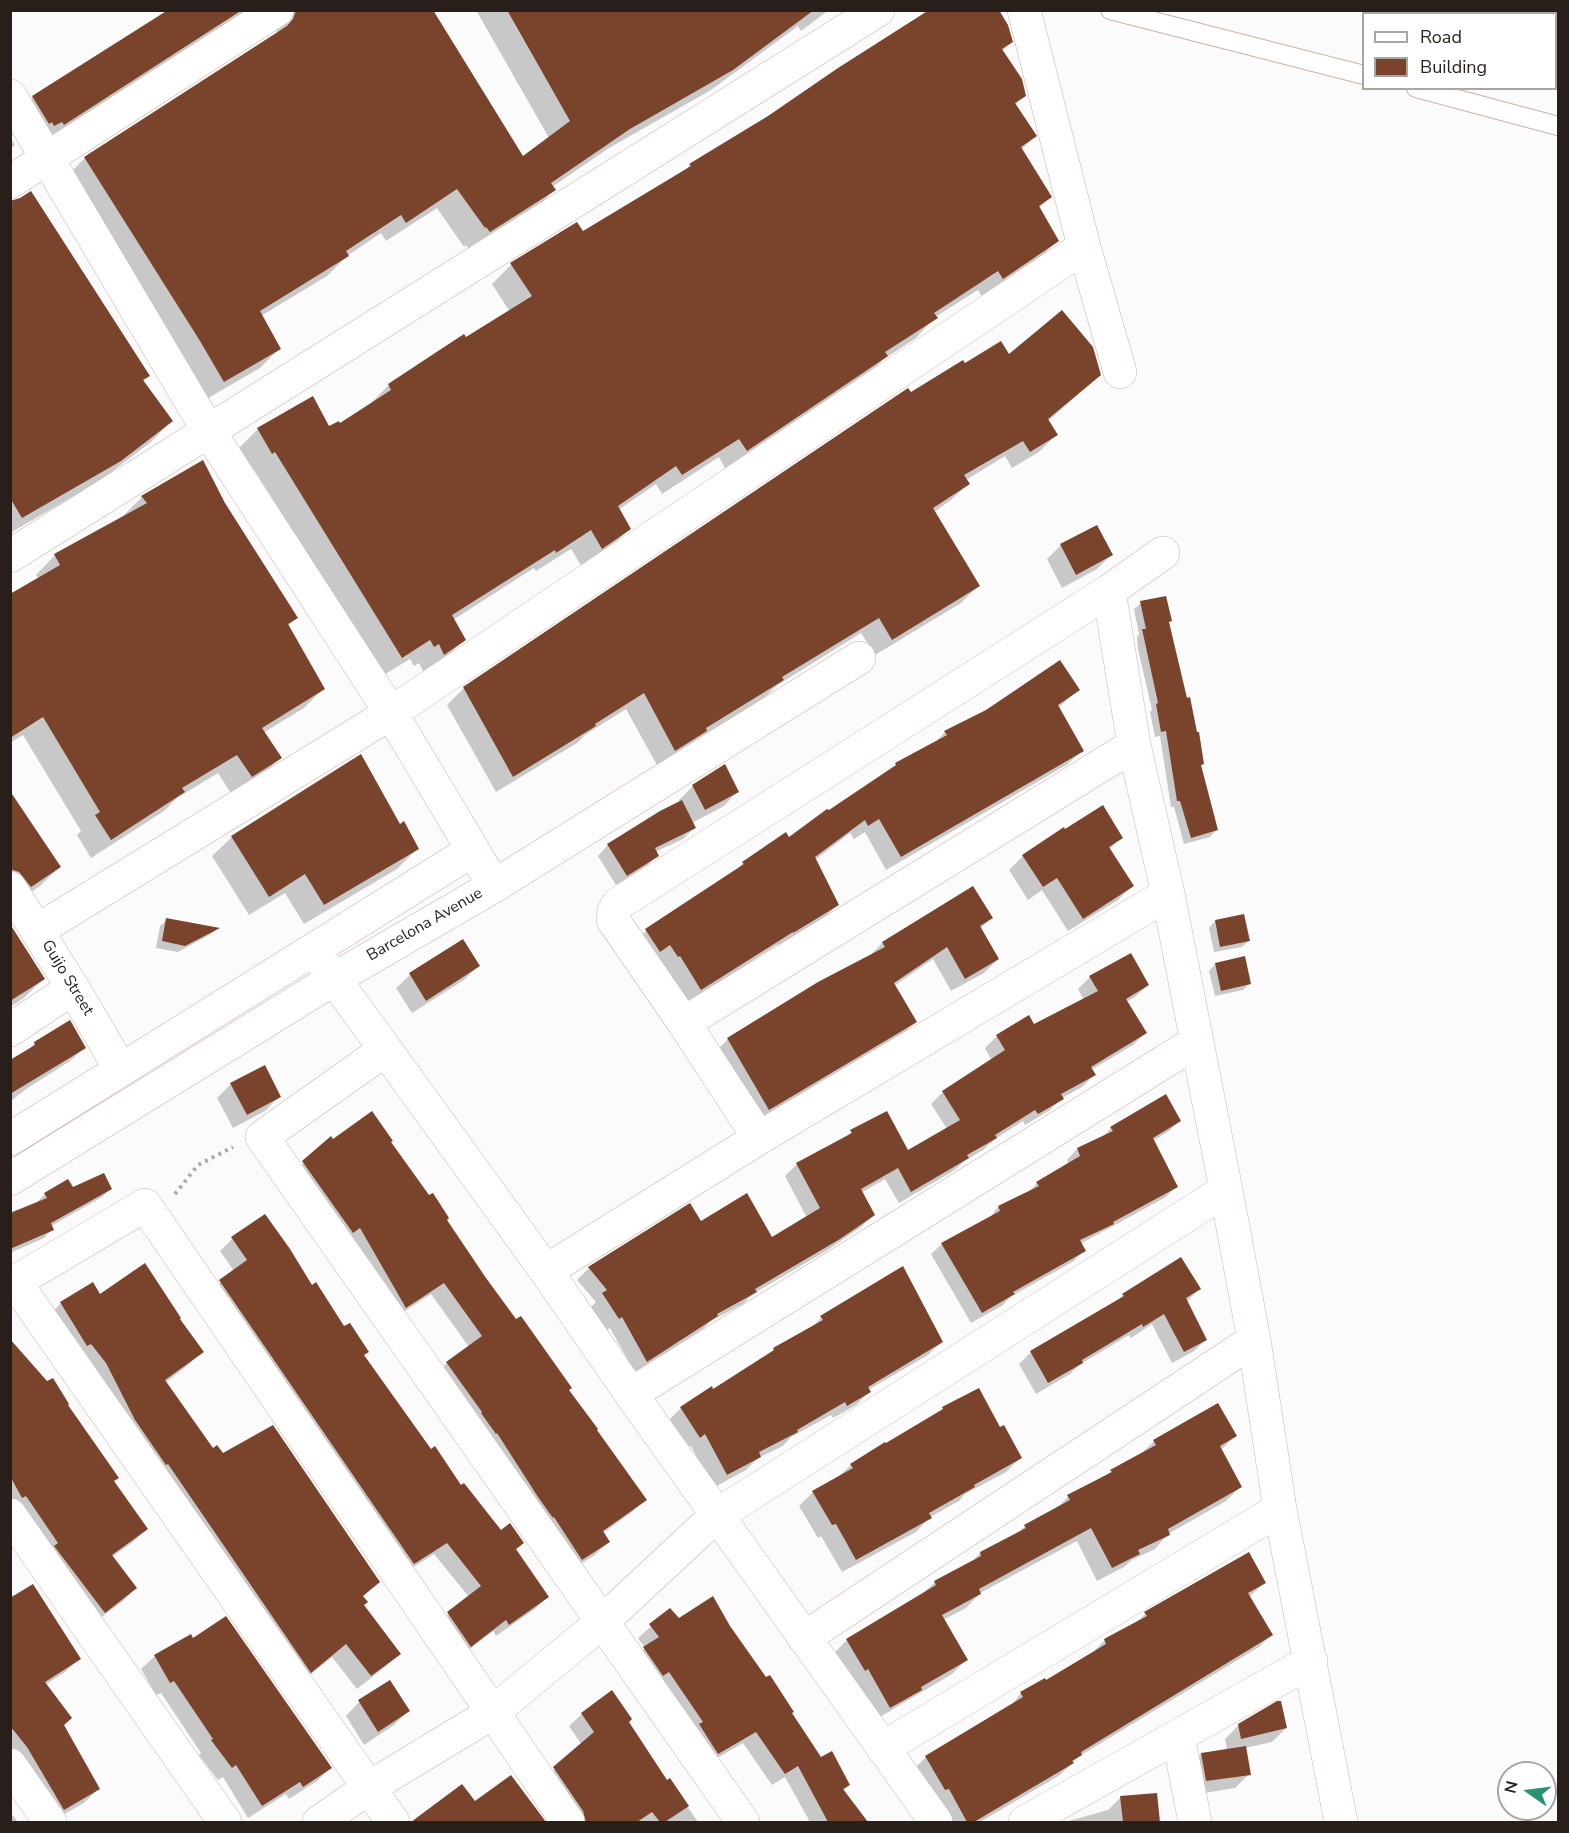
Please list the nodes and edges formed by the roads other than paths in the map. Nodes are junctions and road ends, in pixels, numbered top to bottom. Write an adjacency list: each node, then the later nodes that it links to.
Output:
1 (277, 10): 9 (street)
2 (878, 10): 13 (street)
3 (1024, 10): 11 (street)
4 (1110, 10): 5 (lane)
5 (1362, 74)
6 (1423, 90): 8 (lane)
7 (10, 96): 9 (street, Barcelona Avenue)
8 (1558, 126)
9 (47, 159): 10 (street); 13 (street, Barcelona Avenue)
10 (10, 182)
11 (1084, 247): 12 (street); 18 (street)
12 (1120, 372)
13 (208, 430): 15 (street); 18 (street, Barcelona Avenue)
14 (1163, 553): 16 (street)
15 (10, 556)
16 (1109, 591): 19 (street); 28 (street)
17 (859, 658): 21 (street)
18 (391, 713): 20 (street, Barcelona Avenue); 24 (street)
19 (1134, 745): 23 (street); 28 (street)
20 (473, 850): 21 (street, Barcelona Avenue); 25 (street)
21 (494, 886): 26 (street, Barcelona Avenue)
22 (10, 888): 24 (street, Guijo Street)
23 (1168, 894): 30 (street); 33 (street)
24 (38, 930): 27 (street, Guijo Street)
25 (314, 951): 26 (street); 32 (street)
26 (333, 979): 31 (street); 35 (street, Barcelona Avenue)
27 (73, 988): 29 (street); 32 (street, Guijo Street)
28 (684, 1023): 33 (street)
29 (10, 1030)
30 (1196, 1042): 36 (street); 40 (street)
31 (385, 1050): 37 (street); 44 (street)
32 (121, 1070): 34 (street)
33 (759, 1138): 37 (street)
34 (10, 1139)
35 (10, 1179)
36 (1226, 1190): 39 (street); 43 (street)
37 (546, 1270): 40 (street)
38 (13, 1284): 47 (street); 51 (street)
39 (1254, 1340): 41 (street); 45 (street)
40 (631, 1394): 43 (street)
41 (1280, 1509): 46 (street); 49 (street)
42 (10, 1515): 54 (street)
43 (716, 1516): 44 (street); 45 (street)
44 (602, 1622): 47 (street); 58 (street)
45 (804, 1638): 49 (street)
46 (1311, 1661): 48 (street); 61 (street)
47 (492, 1713): 51 (street); 57 (street)
48 (1178, 1736): 52 (street); 60 (street)
49 (883, 1748): 59 (street)
50 (10, 1765): 53 (street)
51 (370, 1787): 55 (street); 56 (street)
52 (1042, 1818)
53 (50, 1822)
54 (225, 1822)
55 (319, 1822)
56 (393, 1822)
57 (568, 1822)
58 (743, 1822)
59 (936, 1822)
60 (1195, 1822)
61 (1341, 1822)

